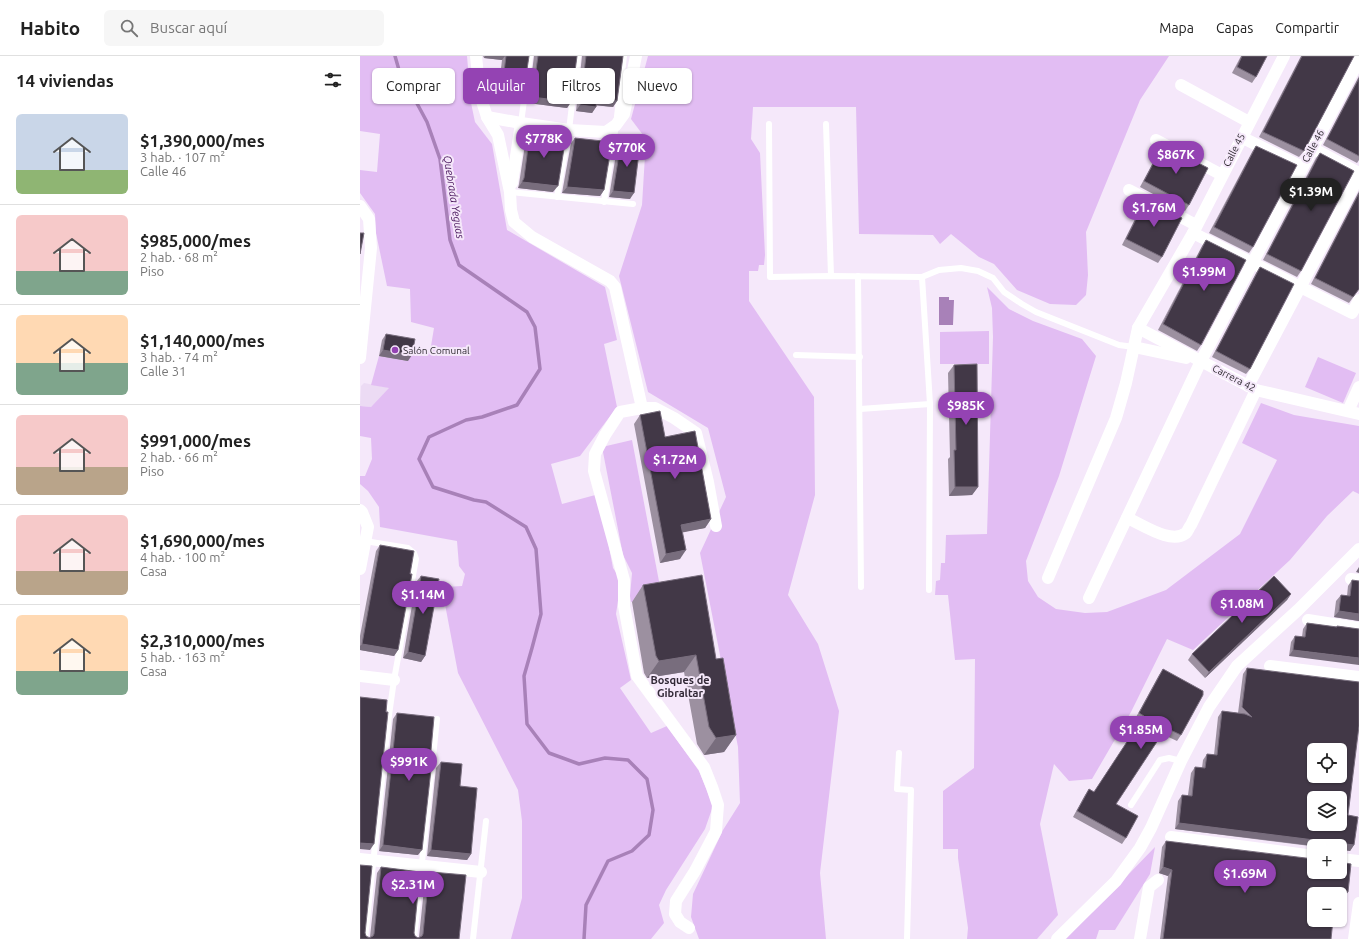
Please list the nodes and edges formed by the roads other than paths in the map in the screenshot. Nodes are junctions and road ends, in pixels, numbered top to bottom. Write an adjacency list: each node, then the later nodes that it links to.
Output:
1 (476, 56): 9 (street)
2 (530, 56): 11 (lane)
3 (578, 56): 15 (lane)
4 (624, 56): 14 (lane)
5 (636, 56): 14 (street)
6 (1284, 56): 10 (street, Calle 45)
7 (1359, 60): 18 (street, Calle 46)
8 (1182, 85): 10 (street)
9 (487, 117): 11 (street); 24 (street)
10 (1249, 122): 16 (street, Calle 45)
11 (521, 123): 15 (street); 24 (street)
12 (769, 124): 31 (lane)
13 (826, 124): 31 (lane)
14 (616, 125): 15 (street); 26 (lane)
15 (569, 130): 25 (lane)
16 (1241, 137): 19 (street); 21 (street, Calle 45)
17 (1156, 140): 21 (street)
18 (1312, 148): 19 (street, Calle 46); 20 (street)
19 (1302, 167): 30 (street, Calle 46)
20 (1359, 173)
21 (1222, 175): 29 (street, Calle 45)
22 (1359, 176): 34 (street)
23 (1129, 190): 29 (street)
24 (510, 192): 25 (lane); 45 (street)
25 (557, 197): 26 (lane)
26 (604, 202): 27 (lane)
27 (633, 204)
28 (360, 206): 38 (street)
29 (1194, 229): 30 (street); 36 (street, Calle 45)
30 (1251, 263): 34 (street); 41 (street, Calle 46)
31 (831, 276): 32 (lane)
32 (858, 276): 33 (lane); 40 (lane)
33 (922, 277): 37 (lane); 44 (lane)
34 (1301, 287): 35 (street); 43 (street)
35 (1359, 300)
36 (1138, 328): 37 (street, Calle 45); 41 (street, Carrera 42)
37 (1134, 347): 41 (street); 54 (street, Calle 45)
38 (361, 351)
39 (796, 355): 40 (lane)
40 (860, 356): 46 (lane)
41 (1201, 361): 43 (street, Carrera 42); 49 (street, Calle 46)
42 (1359, 387): 47 (street)
43 (1252, 388): 47 (street, Carrera 42); 49 (street)
44 (930, 404): 46 (lane); 56 (lane)
45 (642, 408): 50 (street); 79 (street)
46 (860, 409): 55 (lane)
47 (1354, 412)
48 (361, 511): 51 (street)
49 (1128, 518): 57 (street, Calle 46)
50 (716, 526)
51 (365, 541): 53 (street); 63 (lane)
52 (1359, 549): 66 (street)
53 (360, 569)
54 (1048, 578)
55 (861, 587)
56 (929, 590)
57 (1089, 598)
58 (1308, 620): 59 (street)
59 (1359, 628)
60 (1270, 666): 62 (street)
61 (360, 676): 63 (street)
62 (1359, 677)
63 (394, 680): 73 (lane)
64 (437, 719): 75 (lane)
65 (899, 753): 83 (lane)
66 (1181, 761): 67 (lane); 84 (street)
67 (1131, 805)
68 (486, 821): 76 (lane)
69 (1171, 837): 70 (street)
70 (1307, 855)
71 (360, 859): 73 (street)
72 (1347, 860): 74 (street)
73 (374, 861): 75 (street); 80 (lane)
74 (1359, 861)
75 (422, 866): 76 (street); 81 (lane)
76 (481, 872): 82 (lane)
77 (1158, 880): 85 (street)
78 (1359, 903): 86 (street)
79 (689, 928)
80 (365, 939)
81 (414, 939)
82 (474, 939)
83 (907, 939)
84 (1057, 939)
85 (1140, 939)
86 (1354, 939)

